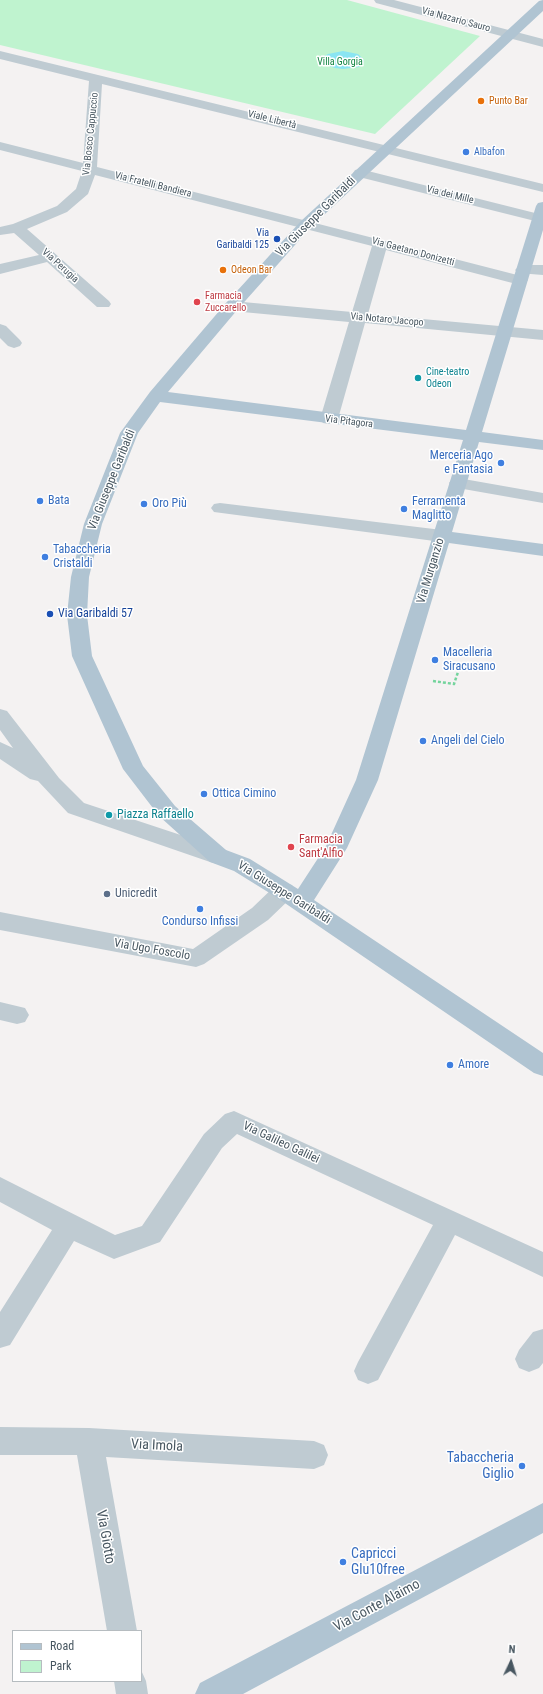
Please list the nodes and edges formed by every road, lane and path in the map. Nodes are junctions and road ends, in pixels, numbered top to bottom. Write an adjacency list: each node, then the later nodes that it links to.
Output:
1 (380, 0): 3 (street, Via Nazario Sauro)
2 (543, 4): 3 (main road, Via Giuseppe Garibaldi)
3 (510, 34): 4 (street, Via Nazario Sauro); 8 (main road, Via Giuseppe Garibaldi)
4 (543, 43)
5 (0, 55): 6 (street, Viale Libertà)
6 (96, 78): 8 (street, Viale Libertà); 9 (street, Via Bosco Cappuccio)
7 (0, 146): 9 (street, Via Fratelli Bandiera)
8 (387, 148): 10 (main road, Via Giuseppe Garibaldi); 11 (street, Viale Libertà)
9 (90, 169): 13 (street, Via Fratelli Bandiera); 14 (street, Via Bosco Cappuccio)
10 (360, 173): 12 (street, Via dei Mille); 13 (main road, Via Giuseppe Garibaldi)
11 (543, 188)
12 (541, 212): 20 (main road, Via Murganzio)
13 (306, 224): 16 (street, Via Gaetano Donizetti); 22 (main road, Via Giuseppe Garibaldi)
14 (17, 228): 15 (street, Via Bosco Cappuccio); 17 (street, Via Perugia)
15 (0, 231)
16 (380, 244): 20 (street, Via Gaetano Donizetti); 23 (street)
17 (50, 257): 18 (street); 21 (street, Via Perugia)
18 (0, 270)
19 (543, 270): 20 (street, Via Gaetano Donizetti)
20 (522, 275): 25 (main road, Via Murganzio)
21 (103, 304)
22 (232, 306): 23 (street, Via Notaro Jacopo); 28 (main road, Via Giuseppe Garibaldi)
23 (358, 317): 25 (street, Via Notaro Jacopo); 29 (street)
24 (0, 329): 27 (street)
25 (504, 331): 26 (street, Via Notaro Jacopo); 30 (main road, Via Murganzio)
26 (543, 335)
27 (14, 342)
28 (156, 396): 29 (main road, Via Pitagora); 40 (main road, Via Giuseppe Garibaldi)
29 (329, 419): 30 (main road, Via Pitagora)
30 (472, 437): 31 (main road, Via Pitagora); 32 (main road, Via Murganzio)
31 (543, 445)
32 (458, 483): 33 (street); 35 (main road, Via Murganzio)
33 (543, 498)
34 (220, 508): 35 (street)
35 (442, 536): 36 (main road); 41 (main road, Via Murganzio)
36 (543, 550)
37 (3, 720): 39 (street)
38 (0, 749): 39 (street)
39 (51, 783): 40 (street)
40 (218, 856): 41 (main road, Via Giuseppe Garibaldi)
41 (292, 897): 42 (street, Via Ugo Foscolo); 43 (main road, Via Giuseppe Garibaldi)
42 (1, 924)
43 (543, 1066)
44 (0, 1188): 46 (street, Via Galileo Galilei)
45 (449, 1220): 46 (street, Via Galileo Galilei); 47 (street, Via Galileo Galilei); 49 (street)
46 (69, 1226): 48 (street)
47 (543, 1265)
48 (0, 1336)
49 (368, 1371)
50 (0, 1441): 51 (street, Via Imola)
51 (89, 1442): 52 (street, Via Imola); 54 (street, Via Giotto)
52 (314, 1455)
53 (543, 1517): 57 (main road, Via Conte Alaimo)
54 (122, 1630)
55 (130, 1682): 56 (street)
56 (132, 1694)
57 (211, 1694)

